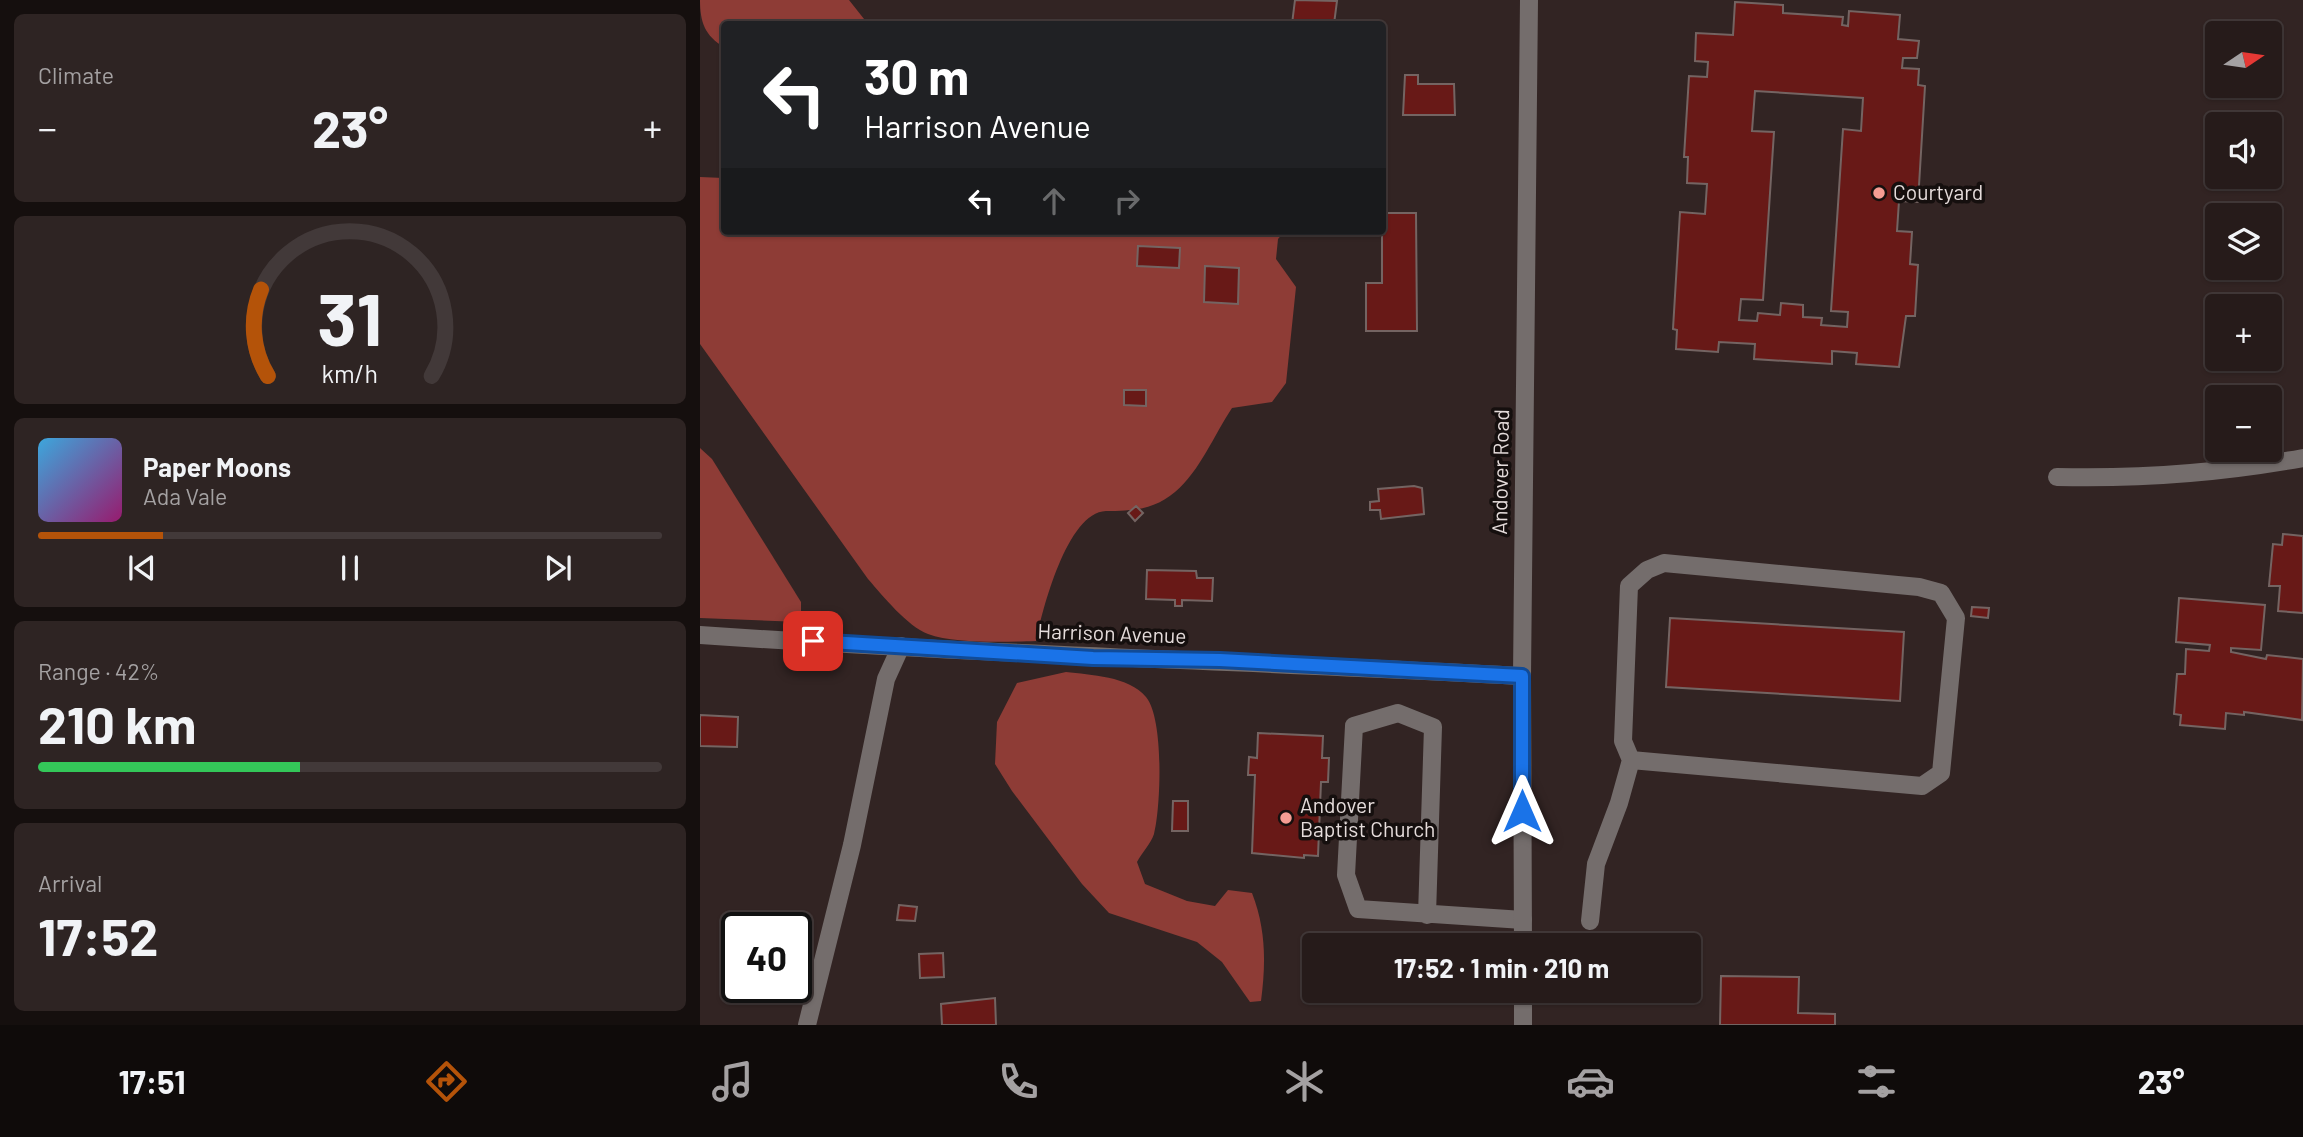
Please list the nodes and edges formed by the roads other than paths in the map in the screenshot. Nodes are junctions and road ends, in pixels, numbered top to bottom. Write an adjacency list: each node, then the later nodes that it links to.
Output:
1 (1529, 0): 6 (street, Andover Road)
2 (2303, 458): 3 (street)
3 (2057, 477)
4 (700, 635): 5 (street, Harrison Avenue)
5 (901, 646): 6 (street, Harrison Avenue); 13 (street)
6 (1522, 676): 9 (street, Andover Road)
7 (1631, 760): 7 (street); 10 (street)
8 (1427, 915): 8 (street); 9 (street)
9 (1522, 920): 11 (street, Andover Road)
10 (1590, 921)
11 (1522, 933)
12 (1523, 1003): 14 (street)
13 (807, 1025)
14 (1523, 1025)

